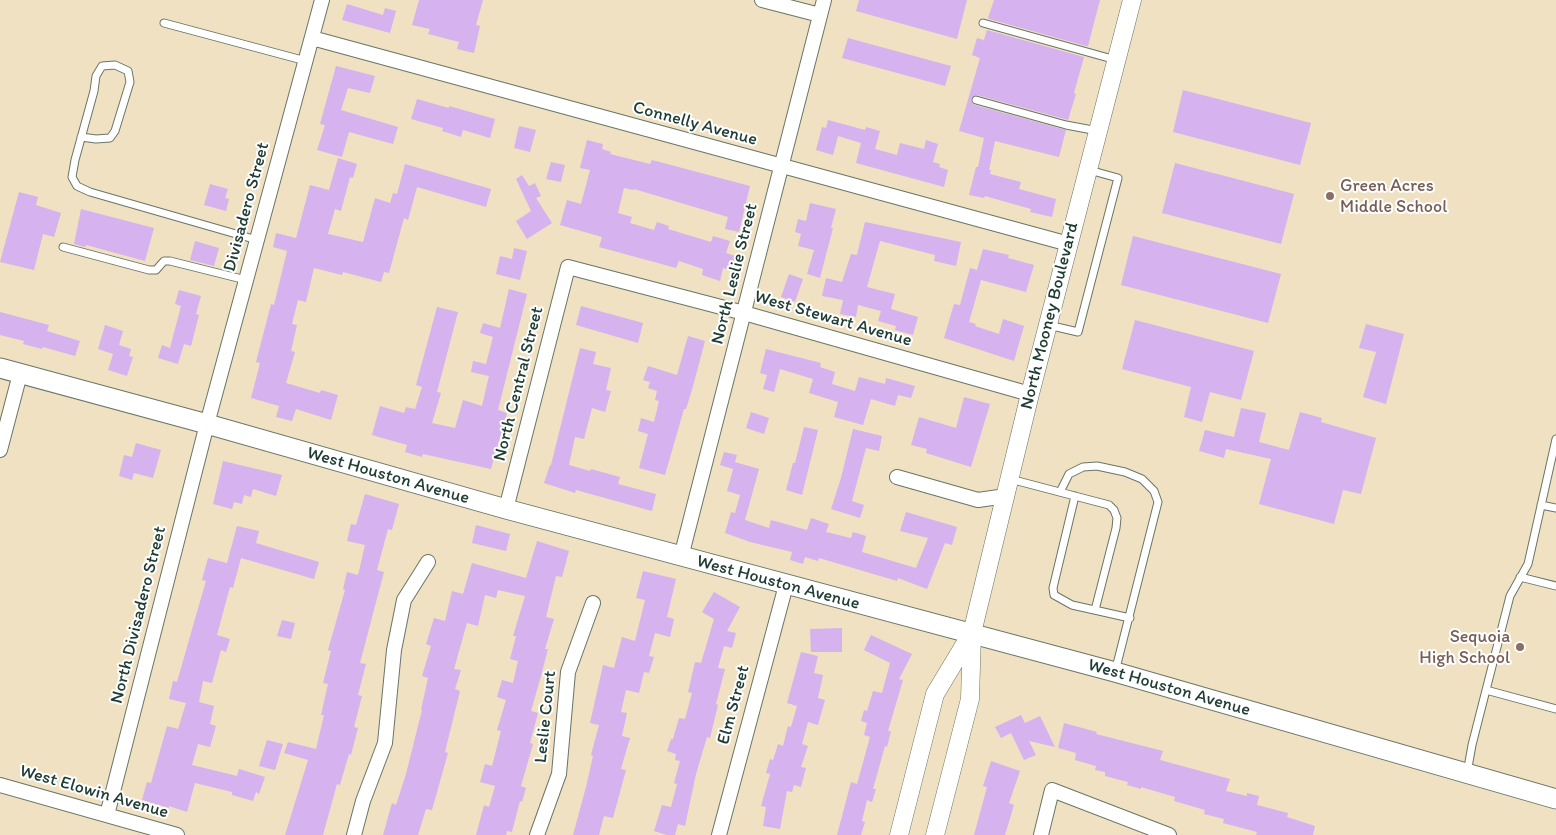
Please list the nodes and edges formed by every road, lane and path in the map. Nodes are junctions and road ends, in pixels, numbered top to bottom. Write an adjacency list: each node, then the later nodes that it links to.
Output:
1 (322, 0): 8 (street, Divisadero Street)
2 (762, 0): 5 (street)
3 (824, 0): 5 (street, North Leslie Street)
4 (1132, 0): 9 (street, North Mooney Boulevard)
5 (820, 15): 14 (street, North Leslie Street)
6 (983, 23): 9 (lane)
7 (164, 24): 10 (lane)
8 (312, 38): 10 (street, Divisadero Street); 14 (street, Connelly Avenue)
9 (1117, 60): 12 (street, North Mooney Boulevard)
10 (306, 61): 16 (street, Divisadero Street)
11 (976, 100): 12 (lane)
12 (1098, 131): 15 (street, North Mooney Boulevard)
13 (81, 137): 13 (lane); 16 (lane)
14 (781, 167): 17 (street, Connelly Avenue); 21 (street, North Leslie Street)
15 (1088, 169): 17 (street, North Mooney Boulevard); 22 (lane)
16 (257, 240): 20 (street, Divisadero Street)
17 (1069, 244): 22 (street, North Mooney Boulevard)
18 (62, 247): 20 (lane)
19 (568, 267): 21 (street, West Stewart Avenue); 36 (street, North Central Street)
20 (246, 280): 26 (street, Divisadero Street)
21 (744, 314): 25 (street, West Stewart Avenue); 37 (street, North Leslie Street)
22 (1048, 324): 25 (street, North Mooney Boulevard)
23 (0, 368): 24 (main road, West Houston Avenue)
24 (20, 374): 26 (main road, West Houston Avenue); 28 (street)
25 (1030, 394): 30 (street, North Mooney Boulevard)
26 (207, 424): 36 (main road, West Houston Avenue); 52 (street, North Divisadero Street)
27 (1556, 439): 34 (lane)
28 (0, 450)
29 (897, 477): 32 (street)
30 (1010, 479): 31 (lane); 32 (street, North Mooney Boulevard)
31 (1060, 492): 33 (lane); 44 (lane)
32 (1006, 496): 45 (street, North Mooney Boulevard)
33 (1075, 496): 43 (lane); 43 (lane)
34 (1542, 505): 35 (lane); 39 (lane)
35 (1556, 508)
36 (506, 510): 37 (main road, West Houston Avenue)
37 (681, 557): 40 (main road, West Houston Avenue)
38 (428, 562): 54 (street)
39 (1520, 577): 41 (lane); 47 (lane)
40 (786, 585): 45 (main road, West Houston Avenue); 56 (street, Elm Street)
41 (1556, 586)
42 (593, 603): 55 (street, Leslie Court)
43 (1094, 610): 44 (lane)
44 (1130, 618): 46 (lane)
45 (972, 634): 46 (main road, West Houston Avenue); 57 (street, North Mooney Boulevard); 58 (street, North Mooney Boulevard)
46 (1115, 672): 49 (main road, West Houston Avenue)
47 (1486, 690): 48 (lane); 49 (lane)
48 (1556, 709)
49 (1467, 773): 51 (main road, West Houston Avenue)
50 (0, 786): 52 (street, West Elowin Avenue)
51 (1556, 799)
52 (107, 815): 53 (street, West Elowin Avenue)
53 (177, 835)
54 (354, 835)
55 (537, 835)
56 (720, 835)
57 (899, 835)
58 (935, 835)
59 (1041, 835): 60 (street)
60 (1168, 835)

